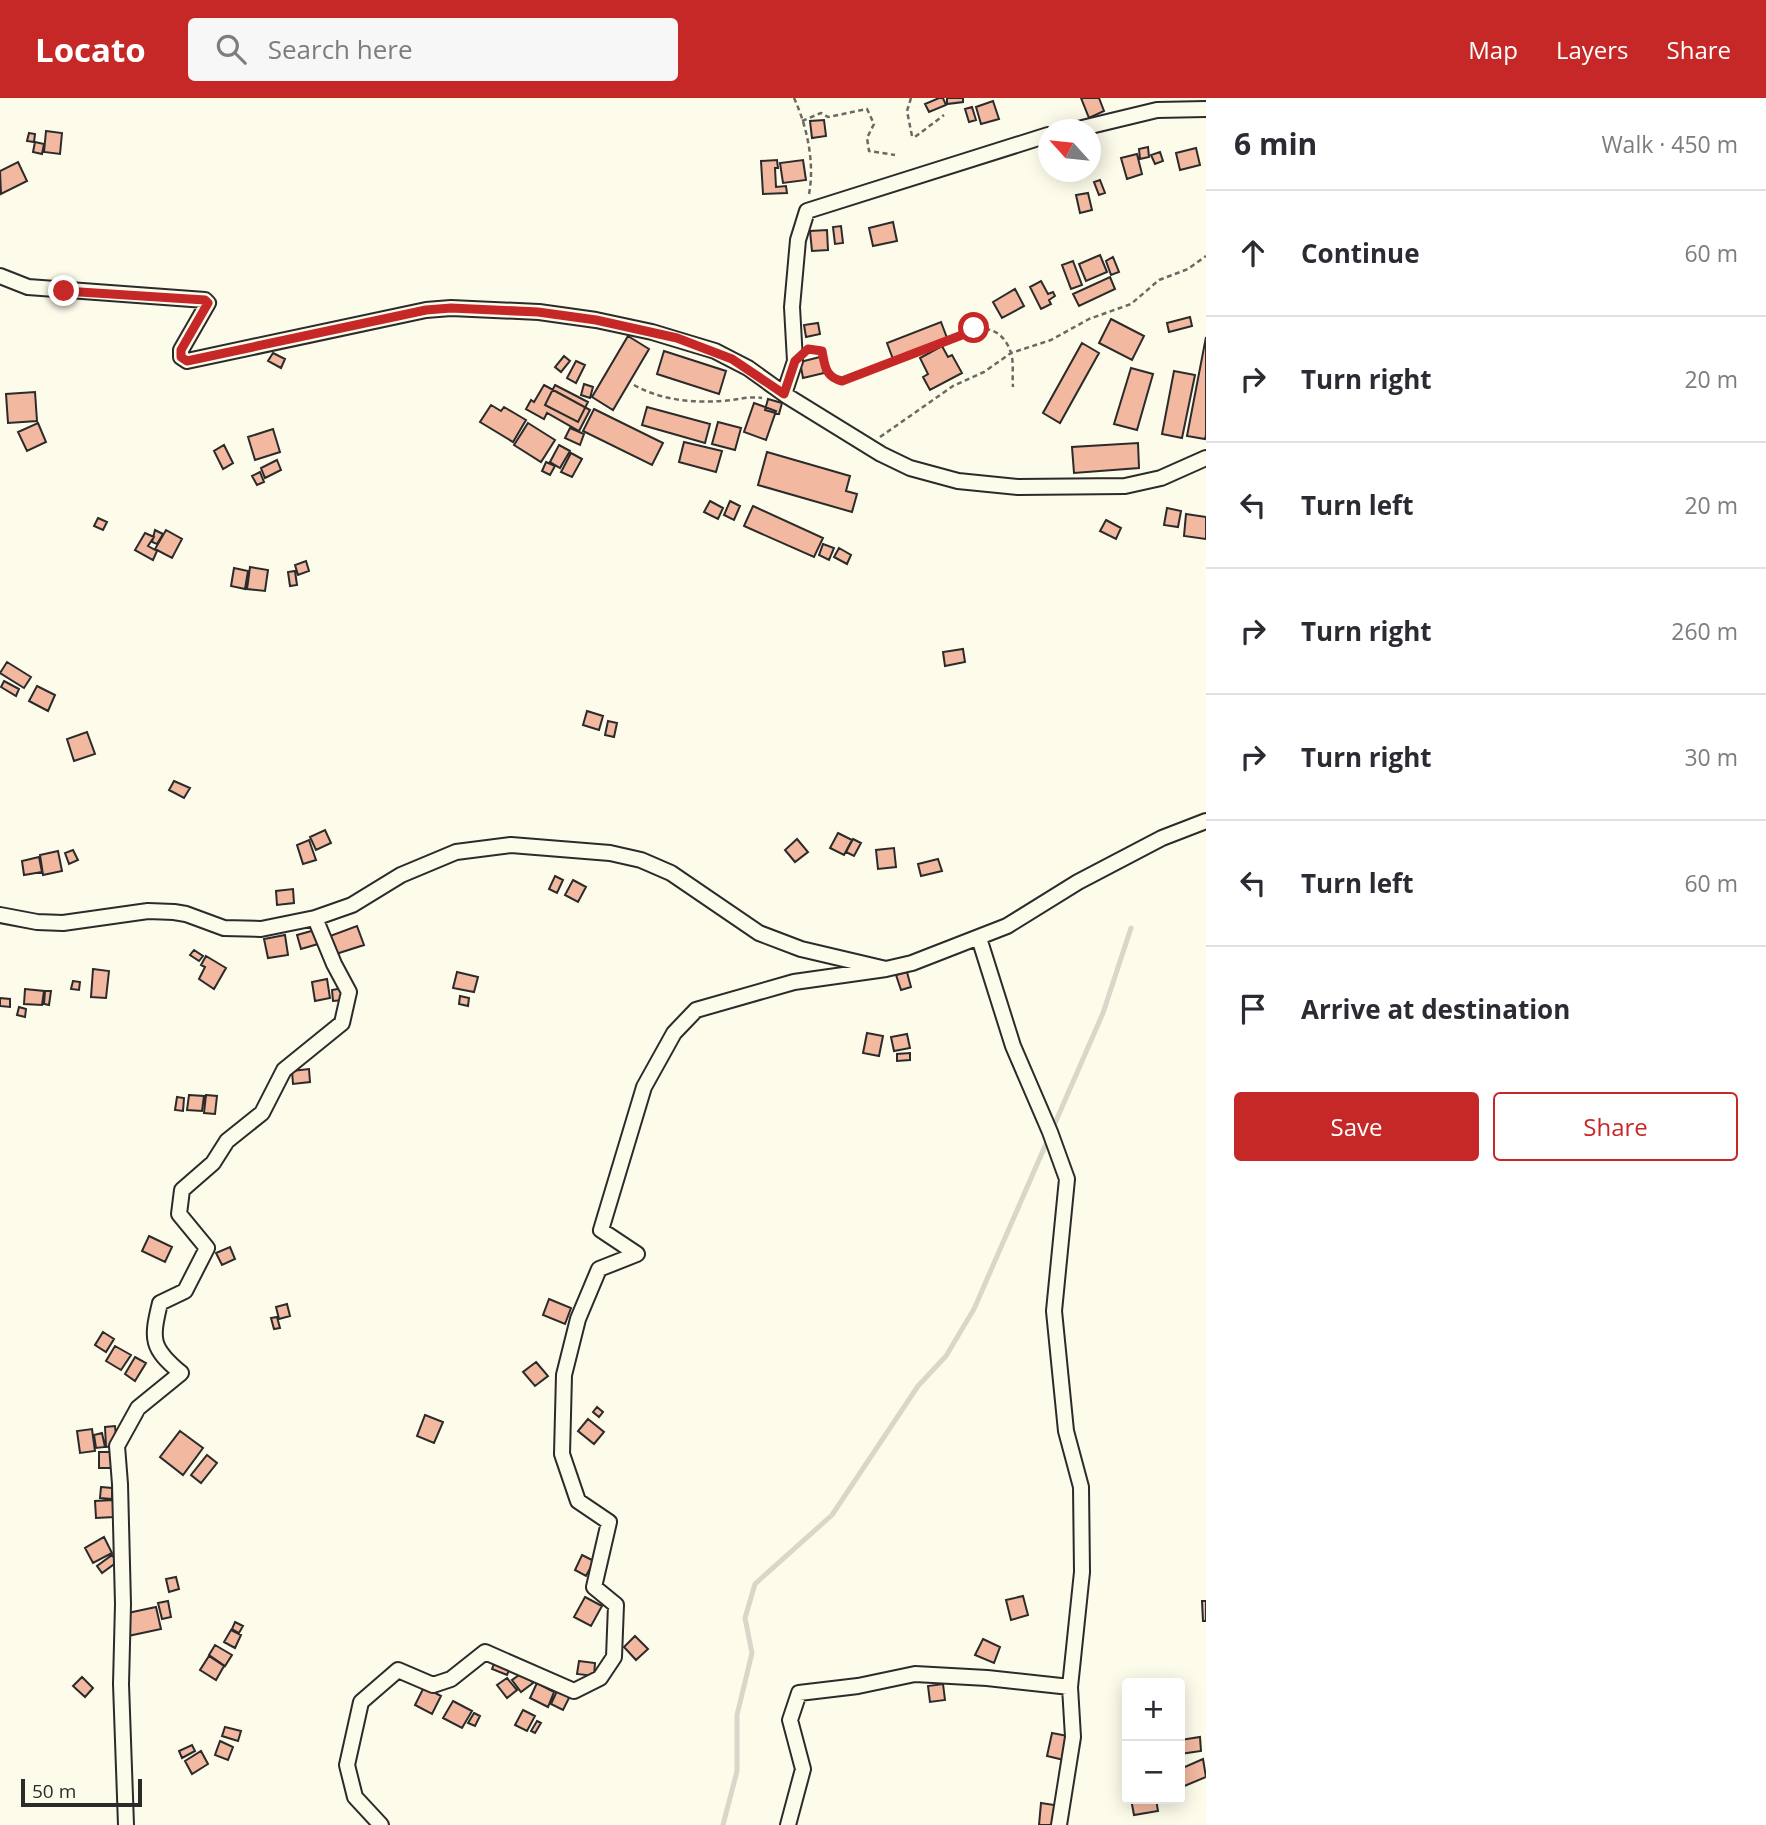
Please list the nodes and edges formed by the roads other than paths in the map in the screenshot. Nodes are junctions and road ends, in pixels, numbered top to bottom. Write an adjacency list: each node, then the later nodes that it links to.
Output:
1 (1206, 109): 2 (street)
2 (1101, 123)
3 (1038, 138): 5 (street)
4 (0, 276): 5 (street)
5 (782, 392): 6 (street)
6 (1206, 458)
7 (1206, 821): 10 (street)
8 (0, 915): 9 (street)
9 (315, 918): 11 (street); 13 (street)
10 (979, 938): 11 (street); 12 (street)
11 (886, 969): 14 (street)
12 (1070, 1687): 15 (street); 16 (street)
13 (126, 1825)
14 (381, 1825)
15 (788, 1825)
16 (1059, 1825)

